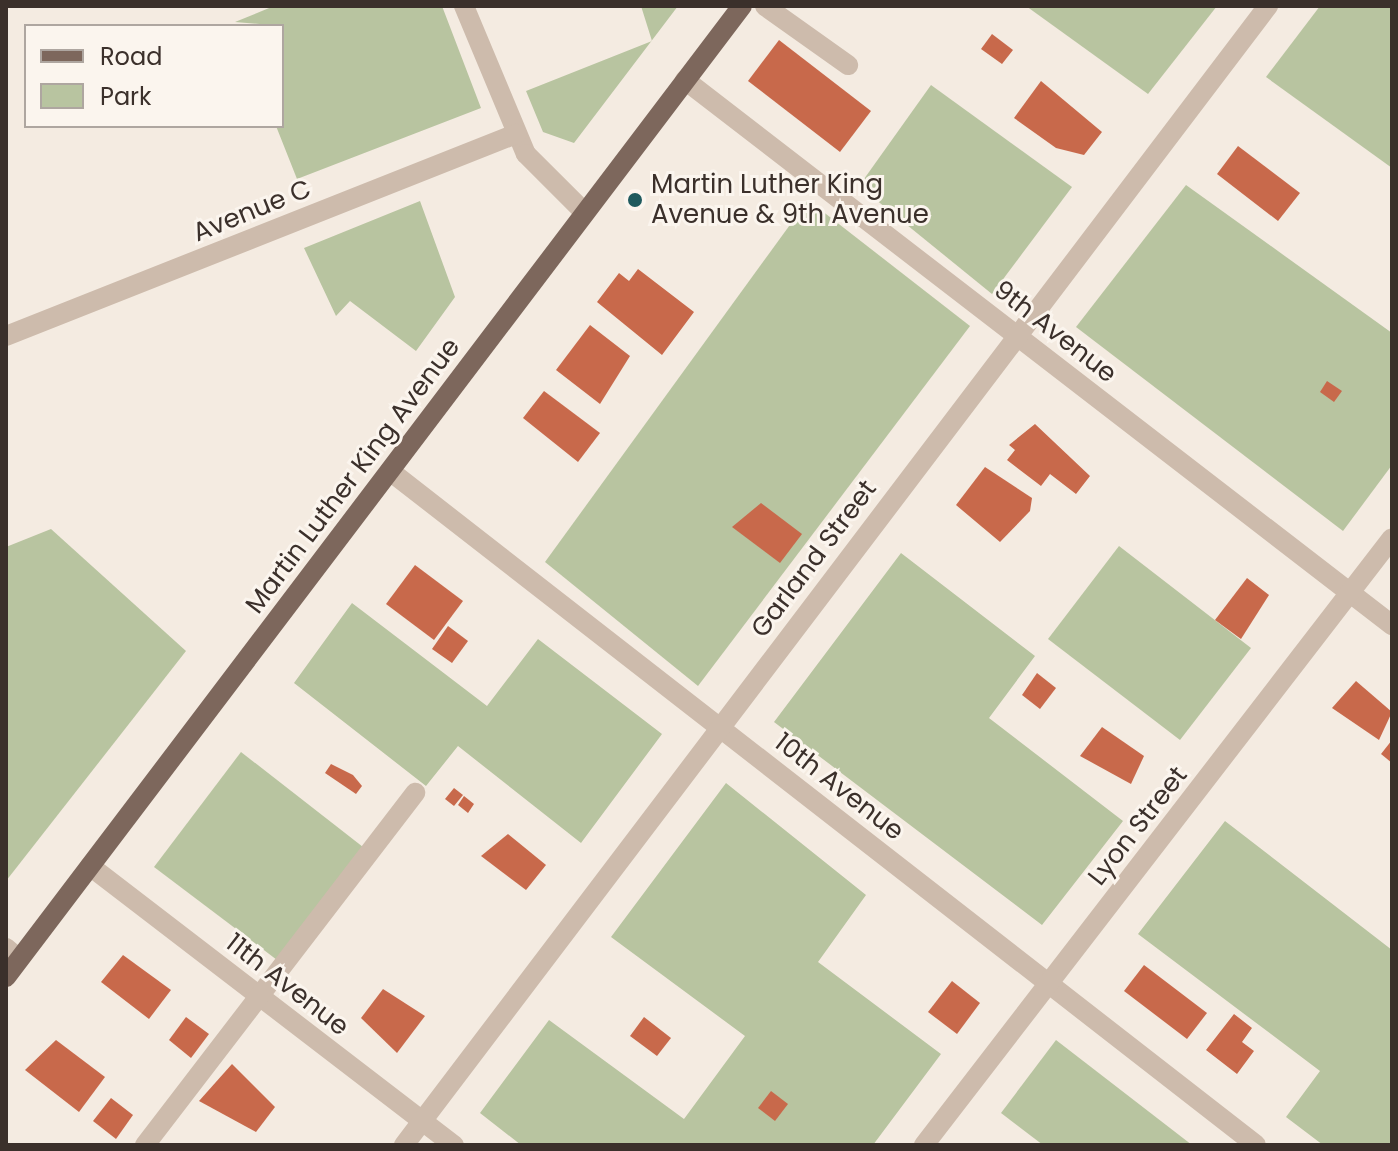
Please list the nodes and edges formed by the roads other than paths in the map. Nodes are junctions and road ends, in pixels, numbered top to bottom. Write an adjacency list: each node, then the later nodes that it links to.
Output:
1 (464, 6): 7 (street)
2 (742, 6): 6 (main road, Martin Luther King Avenue)
3 (765, 6): 5 (street)
4 (1268, 6): 9 (street, Garland Street)
5 (848, 65)
6 (685, 80): 8 (main road, Martin Luther King Avenue); 9 (street, 9th Avenue)
7 (516, 134): 8 (street); 10 (street, Avenue C)
8 (585, 213): 11 (main road, Martin Luther King Avenue)
9 (1016, 335): 13 (street, 9th Avenue); 15 (street, Garland Street)
10 (6, 336)
11 (390, 471): 15 (street, 10th Avenue); 17 (main road, Martin Luther King Avenue)
12 (1392, 538): 13 (street, Lyon Street)
13 (1350, 592): 14 (street, 9th Avenue); 20 (street, Lyon Street)
14 (1392, 625)
15 (719, 728): 20 (street, 10th Avenue); 22 (street, Garland Street)
16 (415, 793): 21 (street)
17 (90, 866): 18 (main road, Martin Luther King Avenue); 21 (street, 11th Avenue)
18 (13, 954): 19 (main road, Martin Luther King Avenue)
19 (6, 977)
20 (1049, 983): 26 (street, Lyon Street); 27 (street, 10th Avenue)
21 (259, 997): 22 (street, 11th Avenue); 23 (street)
22 (422, 1121): 24 (street, Garland Street); 25 (street, 11th Avenue)
23 (145, 1145)
24 (404, 1145)
25 (454, 1145)
26 (924, 1145)
27 (1256, 1145)

